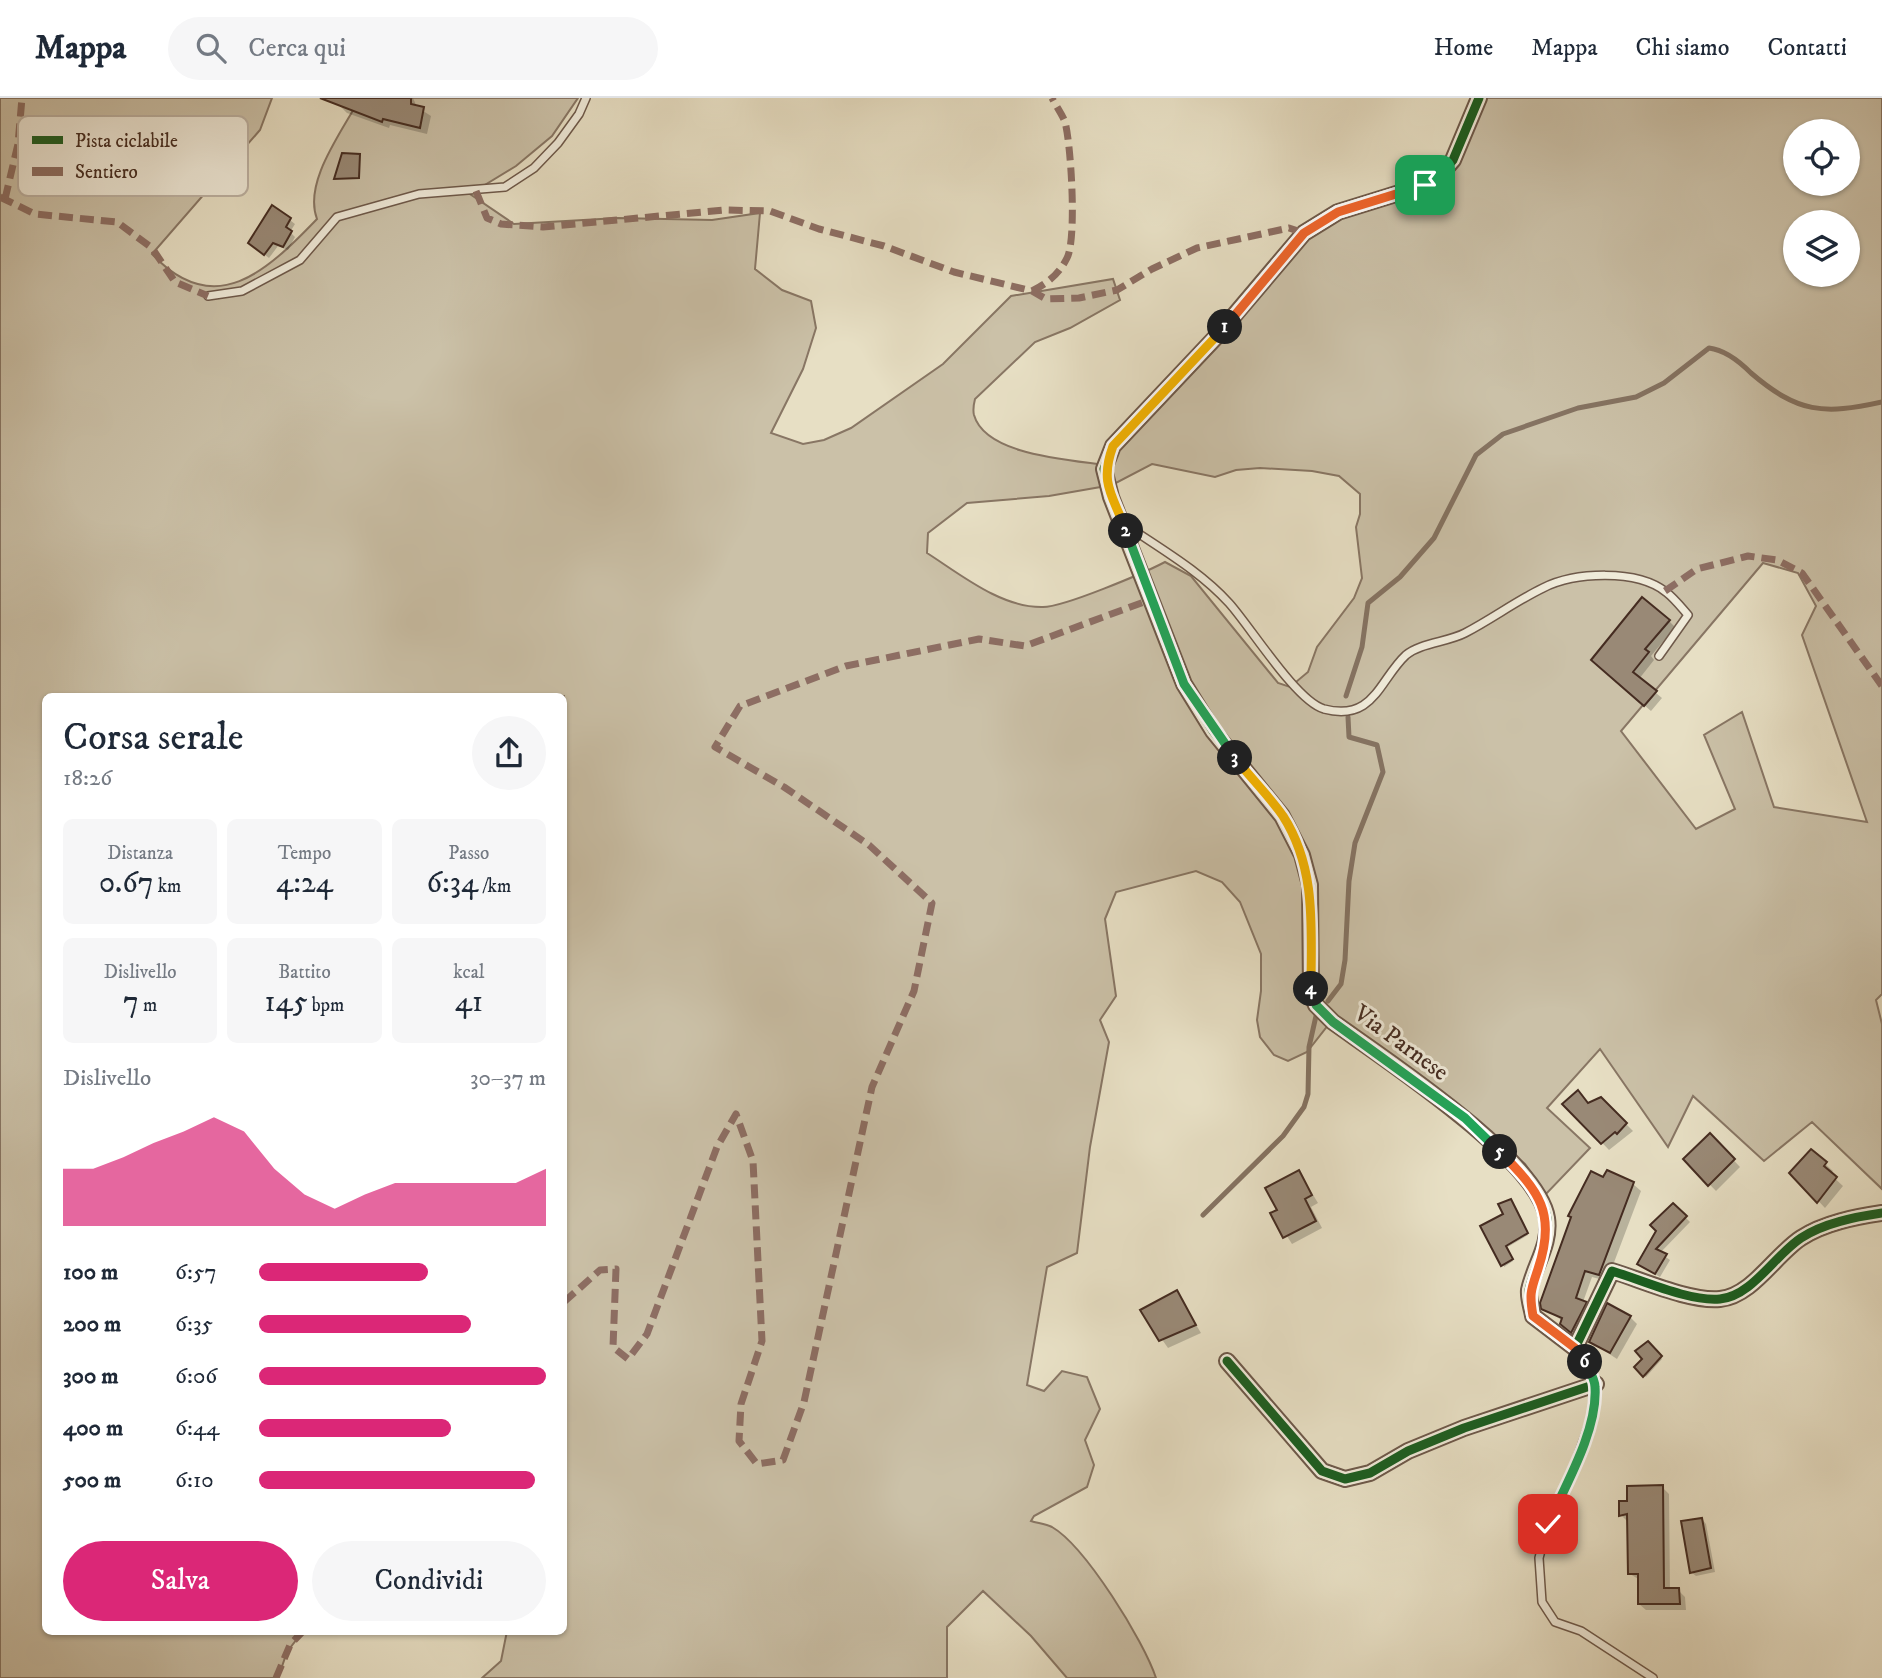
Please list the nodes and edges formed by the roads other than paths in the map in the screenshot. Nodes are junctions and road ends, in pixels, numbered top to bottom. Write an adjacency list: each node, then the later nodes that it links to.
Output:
1 (586, 98): 3 (lane)
2 (1479, 98): 4 (street, Via Parnese)
3 (208, 296)
4 (1123, 522): 5 (lane); 7 (street, Via Parnese)
5 (1659, 656)
6 (1882, 1213): 7 (street)
7 (1575, 1348): 9 (lane)
8 (1227, 1361): 9 (street)
9 (1595, 1384): 10 (lane)
10 (1653, 1678)

